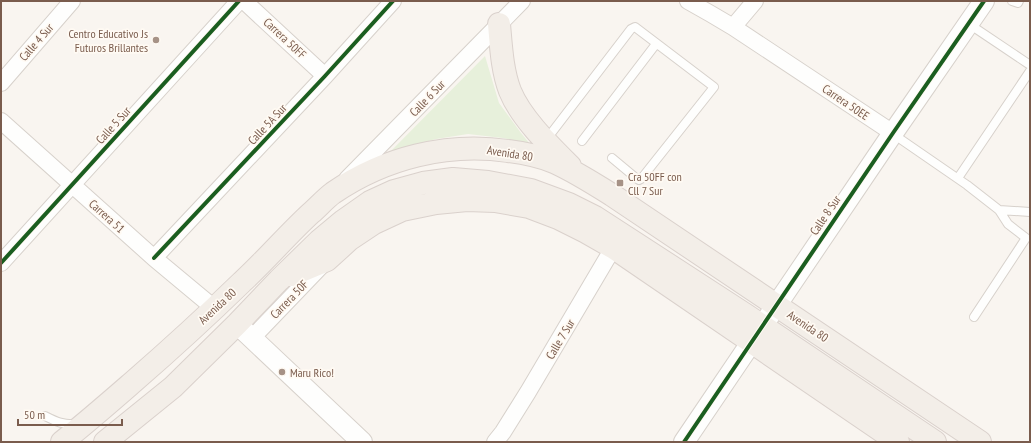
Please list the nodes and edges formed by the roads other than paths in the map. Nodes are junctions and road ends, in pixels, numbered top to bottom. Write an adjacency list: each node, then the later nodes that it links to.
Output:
1 (72, 1): 18 (street, Calle 4 Sur)
2 (240, 1): 26 (street, Calle 5 Sur)
3 (244, 1): 17 (street, Carrera 50FF)
4 (393, 1): 17 (street, Calle 5A Sur)
5 (522, 1): 11 (street, Calle 6 Sur)
6 (688, 1): 13 (street, Carrera 50EE)
7 (1012, 1): 8 (lane)
8 (1019, 1)
9 (749, 3): 13 (street)
10 (979, 3): 12 (street, Calle 8 Sur)
11 (499, 24): 21 (main road); 27 (street, Calle 6 Sur)
12 (969, 24): 15 (lane); 20 (street, Calle 8 Sur)
13 (733, 27): 20 (street, Carrera 50EE)
14 (656, 44): 21 (lane); 22 (lane); 23 (lane)
15 (1030, 65)
16 (1030, 71): 25 (lane)
17 (325, 76): 32 (street, Calle 5A Sur)
18 (1, 83)
19 (1, 121): 26 (street, Carrera 51)
20 (893, 133): 25 (lane, Carrera 50EE); 36 (street, Calle 8 Sur)
21 (545, 141): 24 (main road)
22 (582, 142)
23 (612, 158)
24 (578, 174): 27 (main road, Avenida 80); 36 (main road, Avenida 80)
25 (958, 178): 28 (lane, Carrera 50EE)
26 (72, 185): 32 (street, Carrera 51); 34 (street, Calle 5 Sur)
27 (332, 194): 37 (main road, Avenida 80)
28 (999, 210): 29 (lane); 31 (lane, Carrera 50EE)
29 (1030, 212)
30 (618, 240): 33 (main road); 35 (main road); 40 (main road); 47 (street, Calle 7 Sur)
31 (1028, 240): 38 (lane)
32 (154, 258): 37 (street, Carrera 51)
33 (327, 260): 35 (main road); 39 (street, Carrera 50F)
34 (1, 263)
35 (279, 280): 39 (main road)
36 (776, 305): 40 (street, Calle 8 Sur); 50 (main road, Avenida 80)
37 (214, 308): 42 (main road, Avenida 80)
38 (974, 317)
39 (245, 331): 44 (main road); 46 (street)
40 (757, 334): 43 (main road); 48 (street, Calle 8 Sur)
41 (45, 416): 42 (lane)
42 (85, 424): 45 (main road, Avenida 80)
43 (888, 435): 49 (main road)
44 (110, 439)
45 (62, 442)
46 (362, 442)
47 (495, 442)
48 (684, 442)
49 (935, 442)
50 (980, 442)

